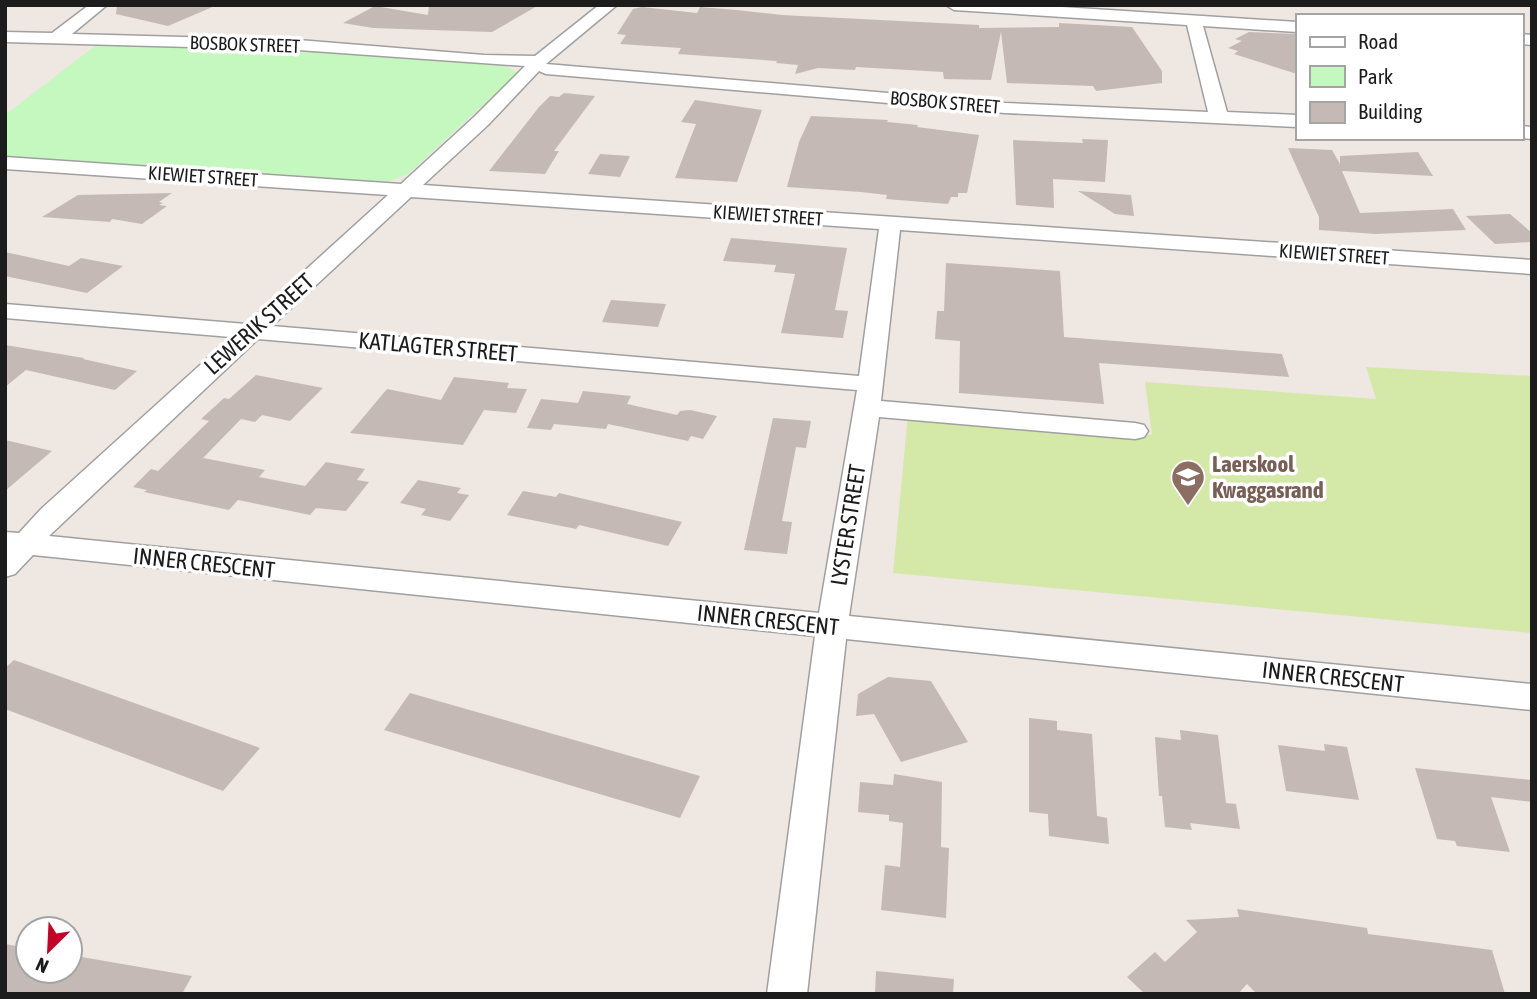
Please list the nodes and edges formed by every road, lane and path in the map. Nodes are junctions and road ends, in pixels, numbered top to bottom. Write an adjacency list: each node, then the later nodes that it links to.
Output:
1 (99, 5): 7 (street)
2 (609, 5): 8 (street, LEWERIK STREET)
3 (954, 5): 4 (street)
4 (1194, 21): 5 (street); 9 (street)
5 (1296, 27)
6 (5, 37): 7 (street, BOSBOK STREET)
7 (55, 39): 8 (street, BOSBOK STREET)
8 (537, 67): 9 (street, BOSBOK STREET); 12 (street, LEWERIK STREET)
9 (1219, 118): 10 (street, BOSBOK STREET)
10 (1296, 121)
11 (5, 163): 12 (street, KIEWIET STREET)
12 (407, 189): 13 (street, KIEWIET STREET); 16 (street, LEWERIK STREET)
13 (890, 224): 14 (street, KIEWIET STREET); 17 (street, LYSTER STREET)
14 (1532, 267)
15 (5, 311): 16 (street, KATLAGTER STREET)
16 (252, 330): 17 (street, KATLAGTER STREET); 19 (street, LEWERIK STREET)
17 (868, 396): 18 (street, KATLAGTER STREET); 20 (street, LYSTER STREET)
18 (1135, 431)
19 (12, 551): 20 (street, INNER CRESCENT)
20 (832, 626): 21 (street, INNER CRESCENT); 22 (street, LYSTER STREET)
21 (1532, 697)
22 (788, 994)

